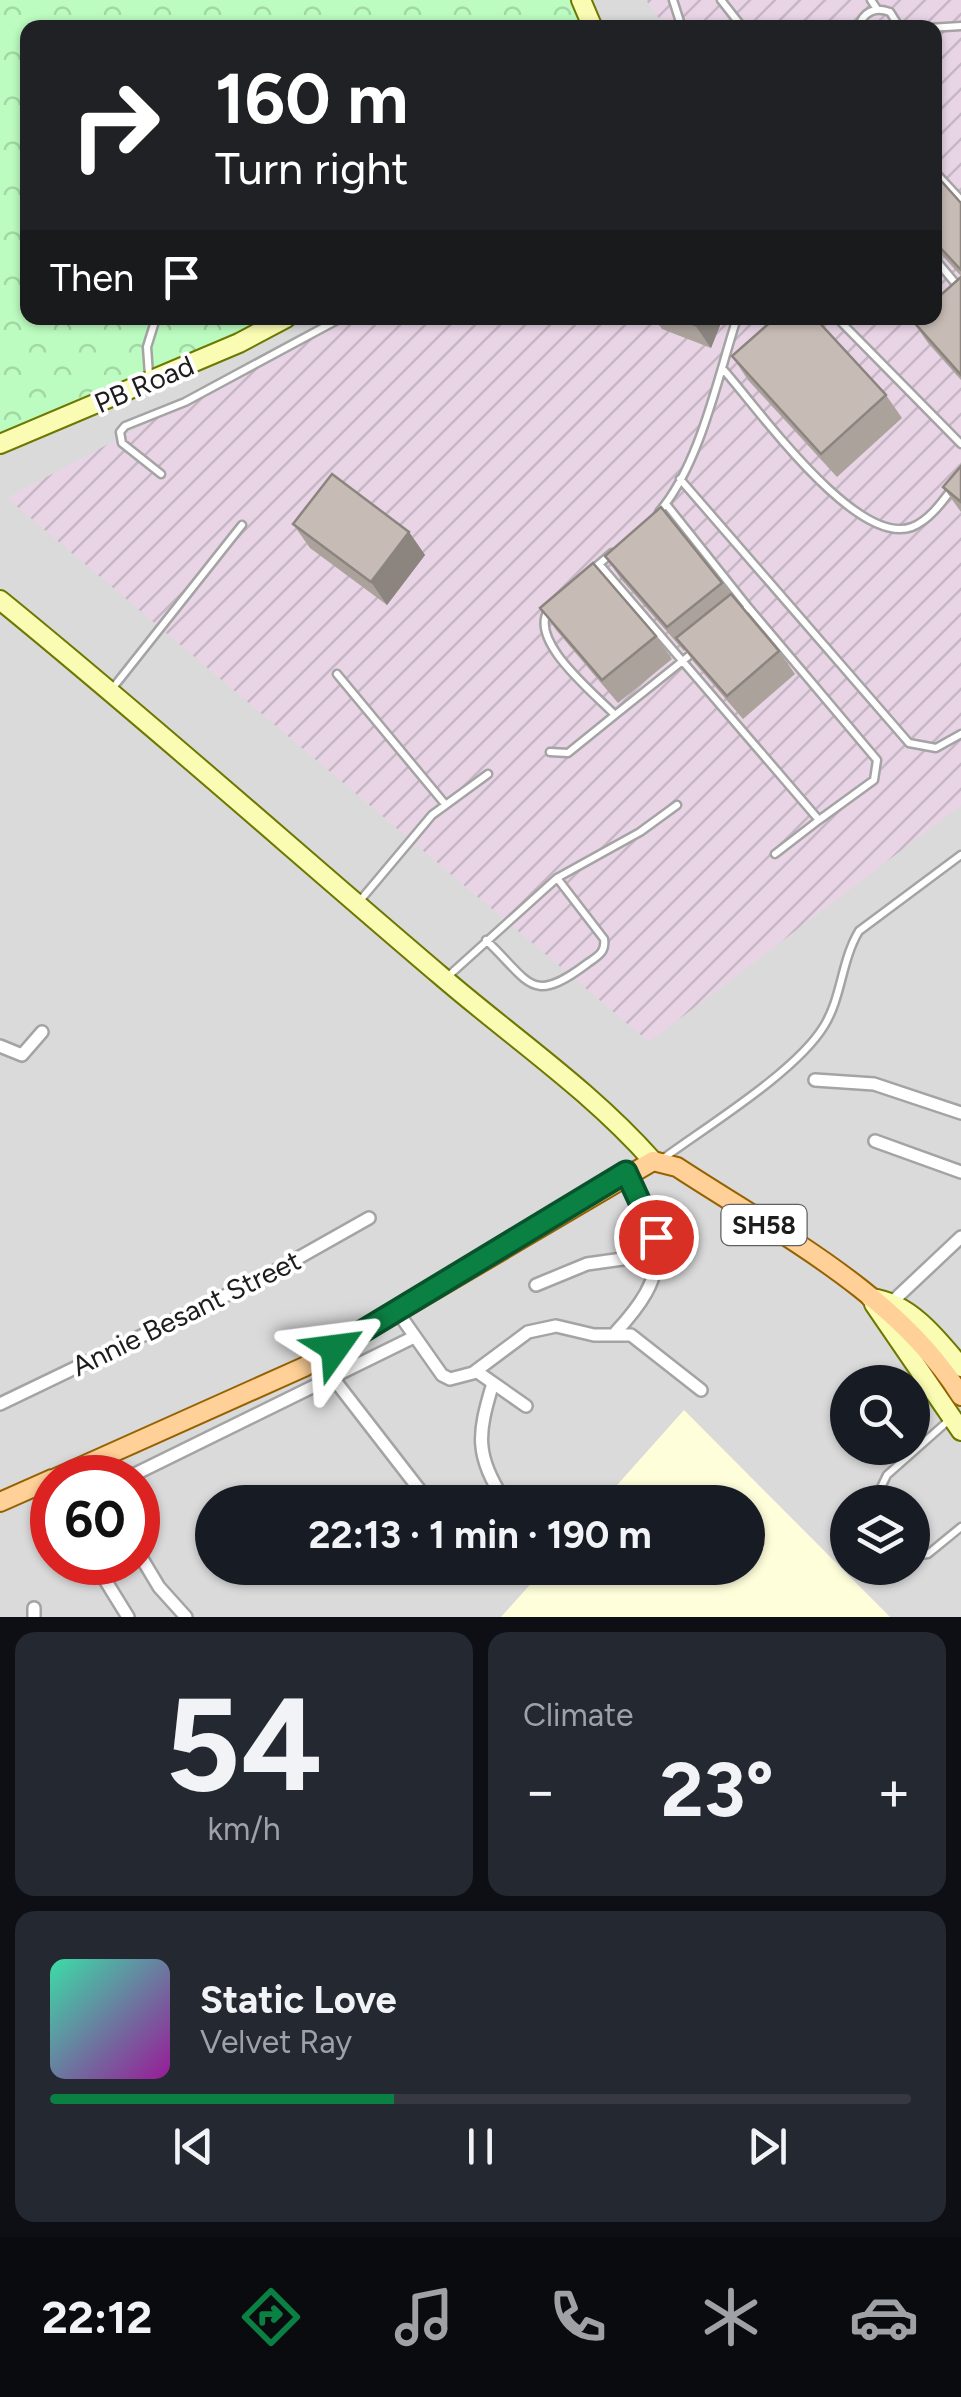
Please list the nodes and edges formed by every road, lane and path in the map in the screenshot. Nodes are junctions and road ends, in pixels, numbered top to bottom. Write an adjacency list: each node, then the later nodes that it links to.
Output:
1 (721, 0): 4 (lane)
2 (871, 0): 3 (lane)
3 (877, 9): 5 (lane); 6 (lane)
4 (737, 20)
5 (862, 20)
6 (895, 20)
7 (942, 180): 8 (lane)
8 (961, 200)
9 (942, 268): 10 (lane)
10 (961, 290)
11 (154, 325): 17 (lane)
12 (271, 325): 17 (street, PB Road)
13 (328, 325): 20 (lane)
14 (735, 325): 16 (lane)
15 (843, 325): 19 (lane)
16 (722, 367): 21 (lane); 22 (lane)
17 (150, 382): 18 (street, PB Road)
18 (0, 444)
19 (961, 444)
20 (160, 474)
21 (961, 477)
22 (680, 479): 23 (lane); 38 (lane)
23 (666, 504): 24 (lane); 31 (lane)
24 (653, 518)
25 (242, 525): 36 (lane)
26 (626, 541): 27 (lane)
27 (599, 564): 28 (lane); 34 (lane)
28 (586, 576)
29 (561, 598): 37 (lane)
30 (0, 600): 36 (street)
31 (748, 607): 32 (lane); 43 (lane)
32 (735, 618)
33 (708, 641): 34 (lane)
34 (681, 663): 37 (lane); 43 (lane)
35 (337, 674): 41 (lane)
36 (111, 690): 47 (street)
37 (615, 715): 39 (lane)
38 (961, 734)
39 (550, 752)
40 (488, 774): 41 (lane)
41 (445, 804): 47 (lane)
42 (677, 804): 46 (lane)
43 (818, 820): 44 (lane)
44 (775, 854)
45 (961, 855): 55 (lane)
46 (557, 878): 48 (lane); 48 (lane)
47 (357, 904): 49 (street)
48 (486, 940): 49 (lane)
49 (444, 980): 55 (street)
50 (42, 1032): 51 (street)
51 (0, 1046)
52 (815, 1080): 53 (street)
53 (961, 1113)
54 (875, 1141): 57 (street)
55 (657, 1161): 56 (main road); 62 (main road, SH58)
56 (626, 1172): 60 (street); 64 (main road)
57 (961, 1172)
58 (369, 1218): 75 (street, Annie Besant Street)
59 (961, 1237): 63 (street)
60 (658, 1254): 61 (street); 65 (street)
61 (536, 1285)
62 (870, 1298): 63 (main road, SH58); 68 (street)
63 (892, 1309): 67 (street); 74 (main road, SH58)
64 (397, 1311): 66 (street); 78 (main road)
65 (616, 1332): 69 (street); 72 (street)
66 (414, 1338): 69 (street); 70 (street)
67 (957, 1355)
68 (909, 1365)
69 (476, 1371): 71 (street)
70 (333, 1378): 79 (street); 80 (street)
71 (493, 1383): 76 (street); 81 (street)
72 (701, 1390)
73 (930, 1393): 77 (street)
74 (961, 1396)
75 (0, 1404)
76 (526, 1406)
77 (957, 1424): 82 (lane)
78 (107, 1455)
79 (160, 1462)
80 (416, 1485)
81 (495, 1485)
82 (882, 1485)
83 (30, 1489): 84 (main road)
84 (0, 1502)
85 (961, 1527): 86 (lane)
86 (930, 1552)
87 (108, 1585): 89 (street)
88 (158, 1585): 90 (street)
89 (128, 1617)
90 (186, 1617)

